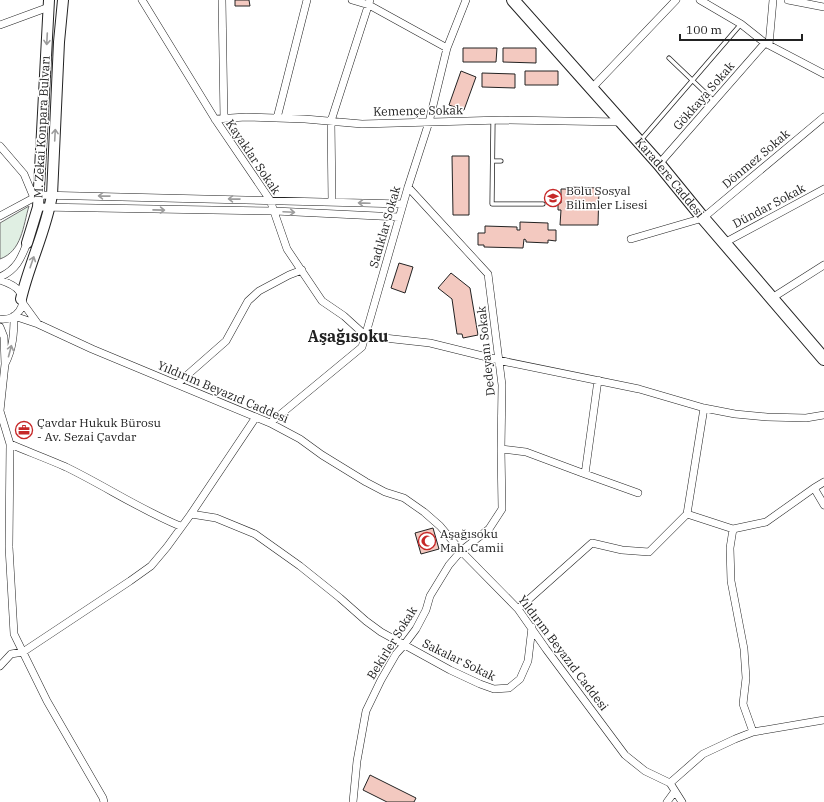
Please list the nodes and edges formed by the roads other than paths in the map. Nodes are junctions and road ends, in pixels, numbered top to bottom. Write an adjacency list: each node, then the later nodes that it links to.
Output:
1 (63, 0): 39 (main road, M. Zekai Konpara Bulvarı, one-way to 1)
2 (142, 0): 26 (street, Kayaklar Sokak)
3 (222, 0): 27 (street)
4 (307, 0): 25 (street)
5 (352, 0): 12 (street)
6 (466, 0): 18 (street, Sadıklar Sokak)
7 (513, 0): 22 (main road, Karadere Caddesi)
8 (676, 0): 22 (street)
9 (700, 0): 15 (street)
10 (773, 0): 17 (street)
11 (788, 0): 14 (street)
12 (370, 2): 18 (street); 28 (street)
13 (49, 3): 16 (street); 40 (main road, M. Zekai Konpara Bulvarı, one-way to 40)
14 (824, 7)
15 (741, 24): 17 (street); 21 (lane)
16 (0, 25)
17 (767, 44): 20 (street); 23 (street, Gökkaya Sokak)
18 (447, 48): 30 (street, Sadıklar Sokak)
19 (669, 58): 21 (lane)
20 (824, 74)
21 (692, 80): 23 (lane); 32 (lane)
22 (592, 88): 31 (main road, Karadere Caddesi)
23 (714, 101): 36 (street, Gökkaya Sokak)
24 (824, 117): 49 (street, Dönmez Sokak)
25 (277, 118): 27 (street, Kemençe Sokak); 28 (street, Kemençe Sokak)
26 (215, 119): 27 (street, Kemençe Sokak); 41 (street, Kayaklar Sokak)
27 (224, 119)
28 (331, 121): 30 (street, Kemençe Sokak); 42 (street)
29 (493, 121): 30 (street, Kemençe Sokak); 31 (street, Kemençe Sokak); 34 (lane)
30 (429, 122): 37 (street, Sadıklar Sokak)
31 (621, 122): 32 (main road, Karadere Caddesi)
32 (639, 142): 36 (main road, Karadere Caddesi)
33 (0, 146): 40 (street)
34 (492, 161): 35 (lane); 44 (lane)
35 (501, 161)
36 (659, 164): 49 (main road, Karadere Caddesi)
37 (408, 187): 43 (street, Sadıklar Sokak); 65 (street, Dedeyanı Sokak)
38 (824, 189): 51 (street, Dündar Sokak)
39 (52, 195): 40 (street); 41 (street, one-way to 39); 45 (main road, M. Zekai Konpara Bulvarı)
40 (37, 200): 45 (street); 47 (street); 52 (main road, M. Zekai Konpara Bulvarı)
41 (270, 200): 42 (street); 46 (street, Kayaklar Sokak)
42 (332, 202): 43 (street, one-way to 42)
43 (403, 204): 48 (street, Sadıklar Sokak)
44 (543, 204)
45 (50, 208): 46 (street, one-way to 46); 58 (main road, M. Zekai Konpara Bulvarı, one-way to 45)
46 (275, 211): 48 (street, one-way to 48); 54 (street, Kayaklar Sokak)
47 (0, 216)
48 (399, 217): 63 (street, Sadıklar Sokak)
49 (703, 218): 50 (street); 51 (main road, Karadere Caddesi)
50 (631, 239)
51 (724, 242): 57 (main road, Karadere Caddesi)
52 (27, 243): 55 (street)
53 (824, 265): 57 (street)
54 (302, 270): 63 (street, Kayaklar Sokak); 68 (street)
55 (0, 276)
56 (0, 280): 58 (street)
57 (772, 298): 64 (main road, Karadere Caddesi)
58 (22, 301): 59 (street); 61 (street)
59 (14, 316): 60 (street); 61 (street, Yıldırım Beyazıd Caddesi); 66 (street, one-way to 59)
60 (0, 319)
61 (38, 324): 68 (street, Yıldırım Beyazıd Caddesi)
62 (0, 327): 66 (street)
63 (366, 336): 65 (street); 73 (street, Sadıklar Sokak)
64 (824, 359)
65 (499, 360): 67 (street); 75 (street, Dedeyanı Sokak)
66 (5, 364): 70 (street)
67 (598, 380): 69 (street); 76 (street)
68 (178, 384): 72 (street, Yıldırım Beyazıd Caddesi)
69 (704, 408): 71 (street); 82 (street)
70 (0, 411): 74 (street)
71 (824, 415)
72 (256, 417): 73 (street, Yıldırım Beyazıd Caddesi); 81 (street)
73 (270, 423): 85 (street, Yıldırım Beyazıd Caddesi)
74 (10, 444): 83 (street); 89 (street)
75 (501, 449): 76 (street); 85 (street, Dedeyanı Sokak)
76 (585, 474): 79 (street)
77 (824, 482): 78 (street)
78 (814, 488): 80 (street); 84 (street)
79 (638, 493)
80 (824, 505)
81 (191, 514): 83 (street); 88 (street, Sakalar Sokak)
82 (687, 514): 84 (street); 86 (street)
83 (180, 526): 89 (street)
84 (733, 529): 92 (street)
85 (461, 551): 86 (street, Yıldırım Beyazıd Caddesi); 88 (street, Bekirler Sokak)
86 (518, 609): 87 (street, Yıldırım Beyazıd Caddesi)
87 (532, 628): 88 (street, Sakalar Sokak); 93 (street, Yıldırım Beyazıd Caddesi)
88 (404, 645): 96 (street, Bekirler Sokak)
89 (23, 652): 90 (street); 95 (street)
90 (0, 666)
91 (824, 720): 92 (street)
92 (753, 732): 93 (street)
93 (670, 783): 94 (street)
94 (675, 791): 97 (street); 98 (street)
95 (104, 802)
96 (353, 802)
97 (667, 802)
98 (682, 802)

